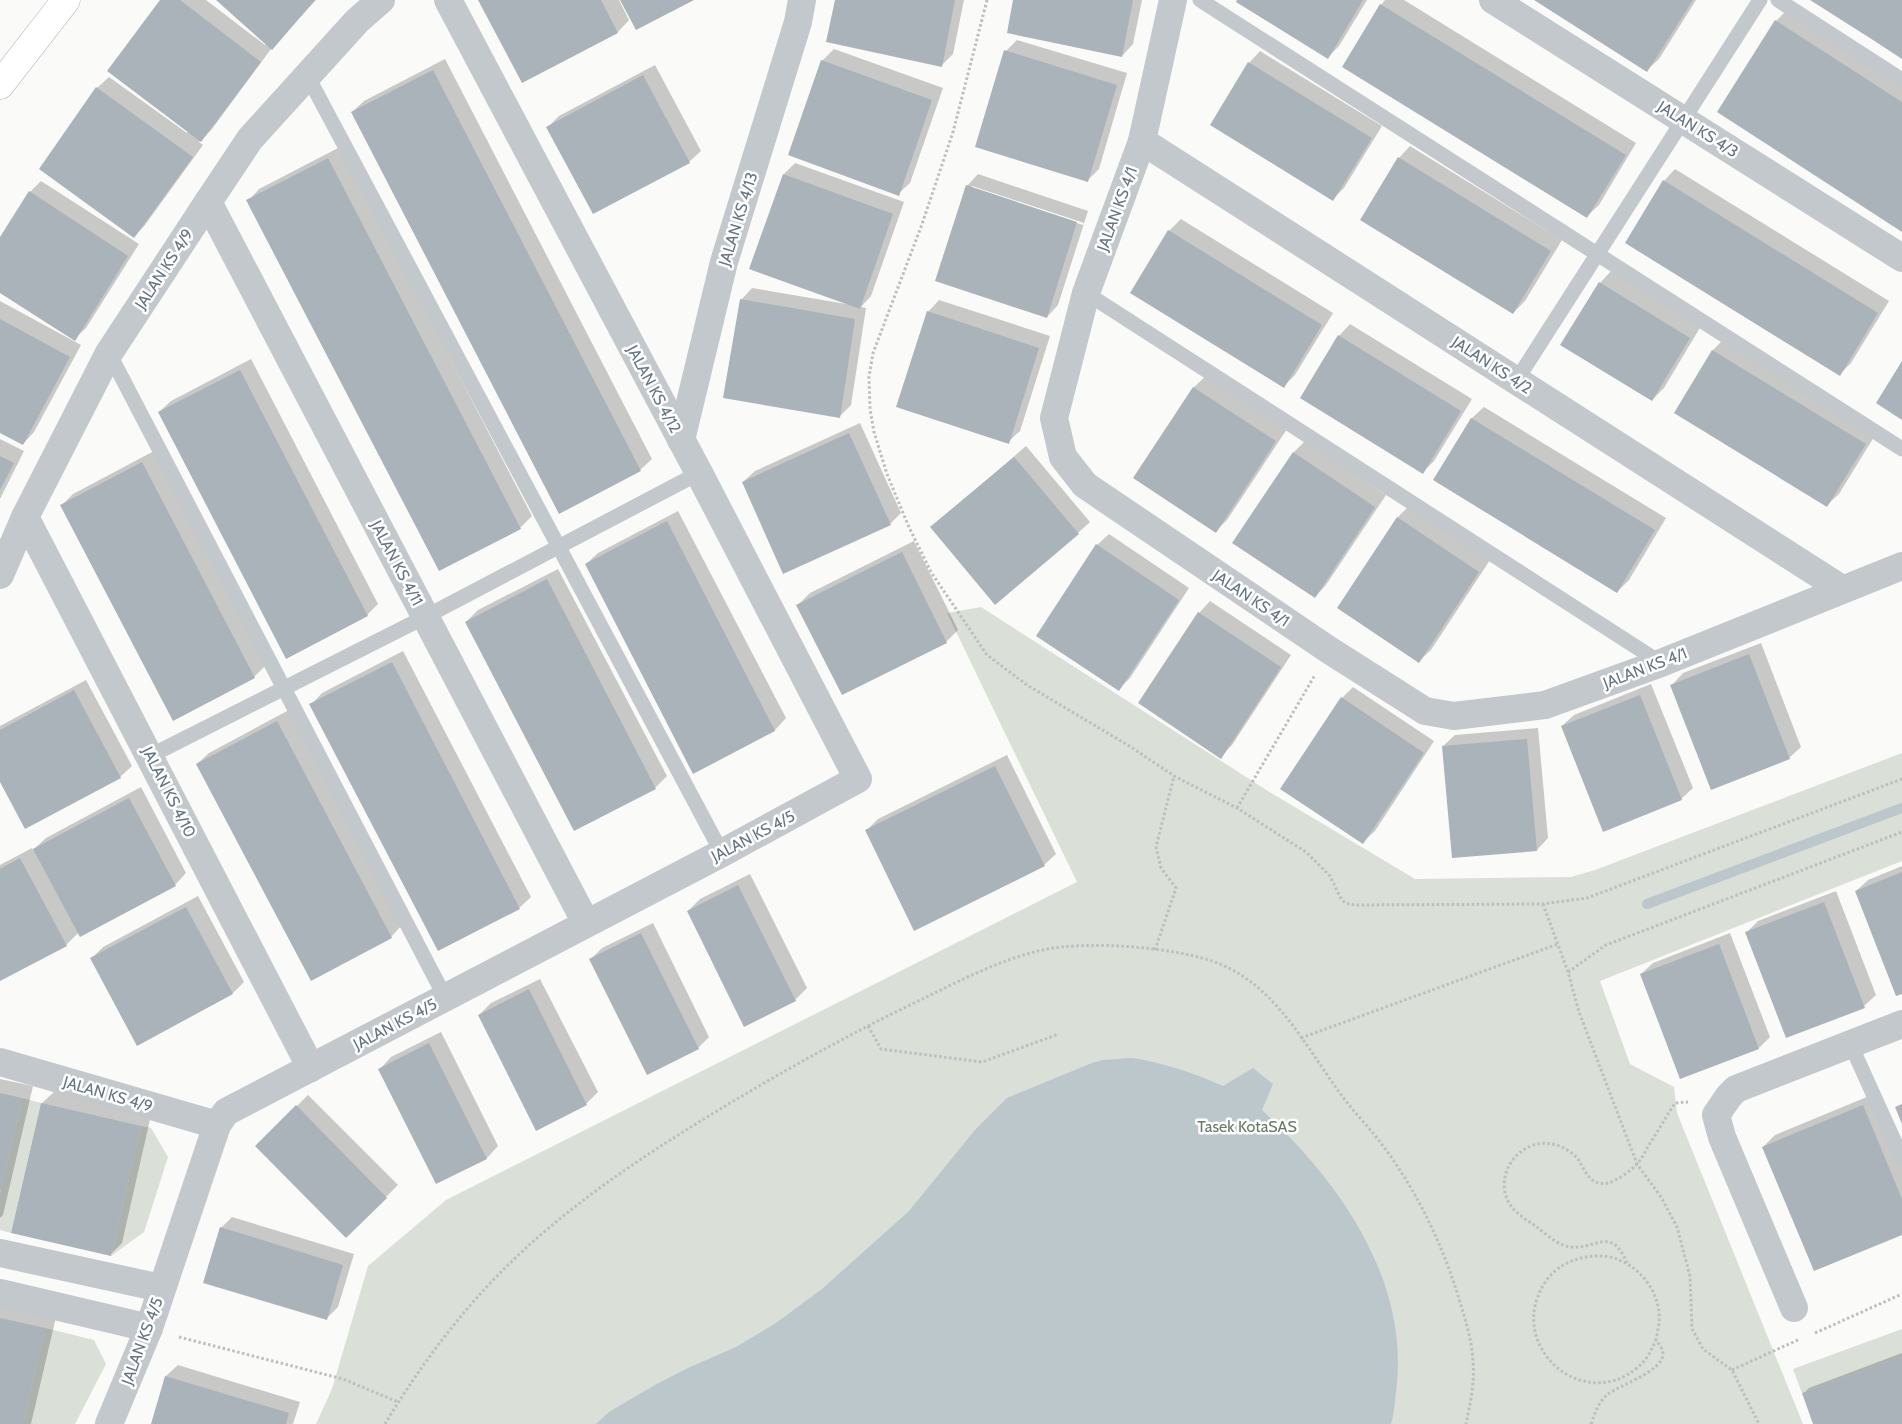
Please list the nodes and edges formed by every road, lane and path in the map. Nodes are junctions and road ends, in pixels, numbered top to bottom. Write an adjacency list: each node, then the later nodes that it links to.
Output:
1 (66, 0): 13 (main road)
2 (381, 0): 11 (street, JALAN KS 4/9)
3 (448, 0): 22 (street, JALAN KS 4/12)
4 (987, 0): 35 (path)
5 (1173, 0): 15 (street, JALAN KS 4/1)
6 (1200, 0): 17 (lane)
7 (1493, 0): 14 (street, JALAN KS 4/3)
8 (1760, 0): 14 (lane)
9 (1778, 0): 12 (lane)
10 (795, 7): 22 (street, JALAN KS 4/13)
11 (307, 75): 16 (street, JALAN KS 4/9); 26 (lane)
12 (1902, 80)
13 (0, 85)
14 (1683, 120): 17 (lane); 18 (street, JALAN KS 4/3)
15 (1142, 142): 19 (street, JALAN KS 4/1); 21 (street, JALAN KS 4/2)
16 (208, 202): 20 (street, JALAN KS 4/9); 30 (street, JALAN KS 4/11)
17 (1597, 254): 21 (lane); 23 (lane)
18 (1902, 258)
19 (1086, 294): 31 (street, JALAN KS 4/1); 32 (lane)
20 (109, 353): 25 (street, JALAN KS 4/9); 33 (lane)
21 (1516, 381): 29 (street, JALAN KS 4/2)
22 (681, 440): 24 (street, JALAN KS 4/12)
23 (1902, 449)
24 (699, 473): 26 (lane); 36 (street, JALAN KS 4/12)
25 (25, 517): 28 (street, JALAN KS 4/9); 34 (street, JALAN KS 4/10)
26 (559, 547): 30 (lane); 40 (lane)
27 (1902, 566): 29 (street, JALAN KS 4/1)
28 (0, 575)
29 (1842, 589): 32 (street, JALAN KS 4/1)
30 (426, 617): 33 (lane); 42 (street, JALAN KS 4/11)
31 (1329, 650): 32 (street, JALAN KS 4/1); 38 (path)
32 (1661, 663)
33 (284, 688): 34 (lane); 46 (lane)
34 (150, 756): 53 (street, JALAN KS 4/10)
35 (1174, 776): 38 (path); 44 (path)
36 (858, 779): 40 (street, JALAN KS 4/5)
37 (1902, 779): 41 (path)
38 (1237, 808): 41 (path)
39 (1902, 832): 45 (path)
40 (722, 853): 42 (street, JALAN KS 4/5)
41 (1542, 904): 43 (path)
42 (586, 923): 46 (street, JALAN KS 4/5)
43 (1558, 944): 45 (path); 50 (path)
44 (1155, 950): 48 (path); 50 (path)
45 (1568, 972): 57 (path)
46 (445, 997): 53 (street, JALAN KS 4/5)
47 (1902, 1024): 51 (street)
48 (868, 1026): 49 (path); 69 (path)
49 (1059, 1034)
50 (1301, 1038): 72 (path)
51 (1850, 1043): 54 (street); 56 (lane)
52 (0, 1062): 55 (street, JALAN KS 4/9)
53 (311, 1068): 55 (street, JALAN KS 4/5)
54 (1716, 1115): 57 (path); 63 (street)
55 (217, 1125): 60 (street, JALAN KS 4/5)
56 (1902, 1158)
57 (1637, 1164): 59 (path); 68 (path)
58 (0, 1253): 60 (street)
59 (1627, 1264): 67 (path); 67 (path)
60 (161, 1288): 64 (street, JALAN KS 4/5)
61 (0, 1294): 64 (street)
62 (1902, 1294): 65 (path)
63 (1794, 1308)
64 (149, 1328): 69 (path); 70 (street, JALAN KS 4/5)
65 (1812, 1334)
66 (1804, 1338): 68 (path)
67 (1656, 1340): 73 (path)
68 (1732, 1370): 74 (path)
69 (398, 1402): 71 (path)
70 (109, 1424)
71 (385, 1424)
72 (1466, 1424)
73 (1591, 1424)
74 (1759, 1424)

